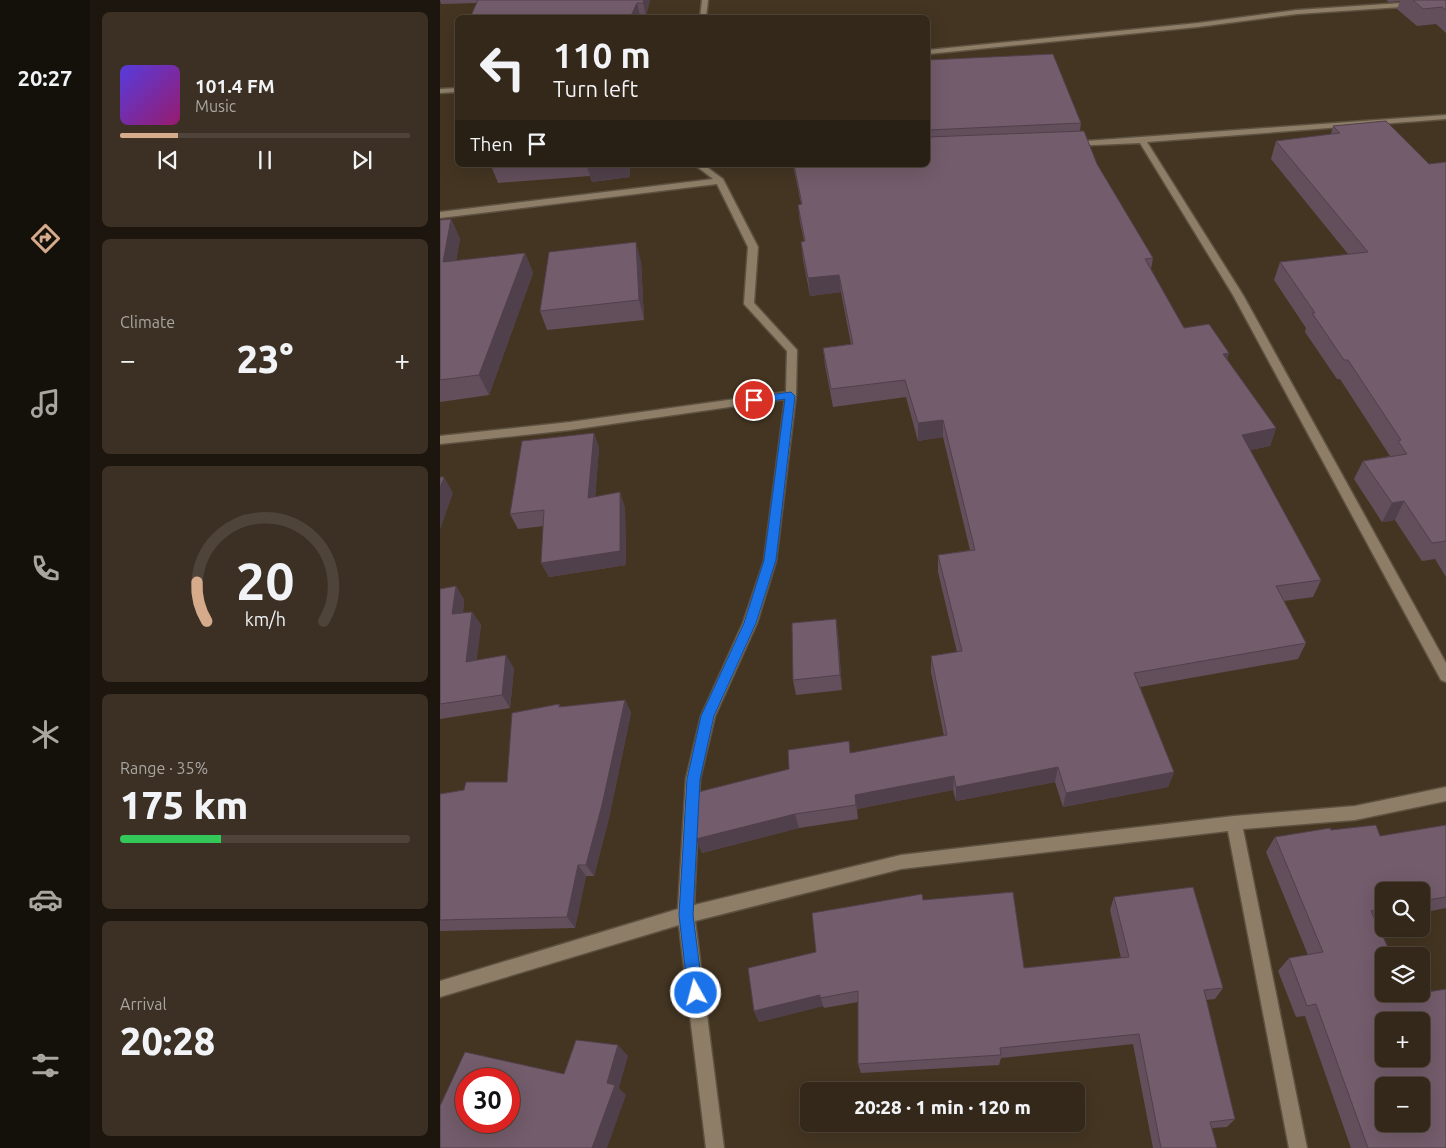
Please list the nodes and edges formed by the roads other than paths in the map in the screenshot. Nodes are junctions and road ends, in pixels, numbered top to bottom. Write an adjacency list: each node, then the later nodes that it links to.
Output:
1 (705, 0): 3 (street)
2 (1446, 2): 4 (street)
3 (703, 15)
4 (930, 52)
5 (440, 90): 6 (street)
6 (455, 90)
7 (1446, 116): 8 (street)
8 (1142, 140): 9 (street); 15 (street)
9 (1064, 144)
10 (702, 167): 11 (street)
11 (720, 181): 12 (street); 13 (street)
12 (440, 215)
13 (791, 396): 14 (street); 18 (street)
14 (440, 440)
15 (1446, 676)
16 (1446, 794): 17 (street)
17 (1234, 823): 18 (street); 21 (street)
18 (686, 915): 19 (street); 20 (street)
19 (440, 989)
20 (715, 1148)
21 (1298, 1148)

